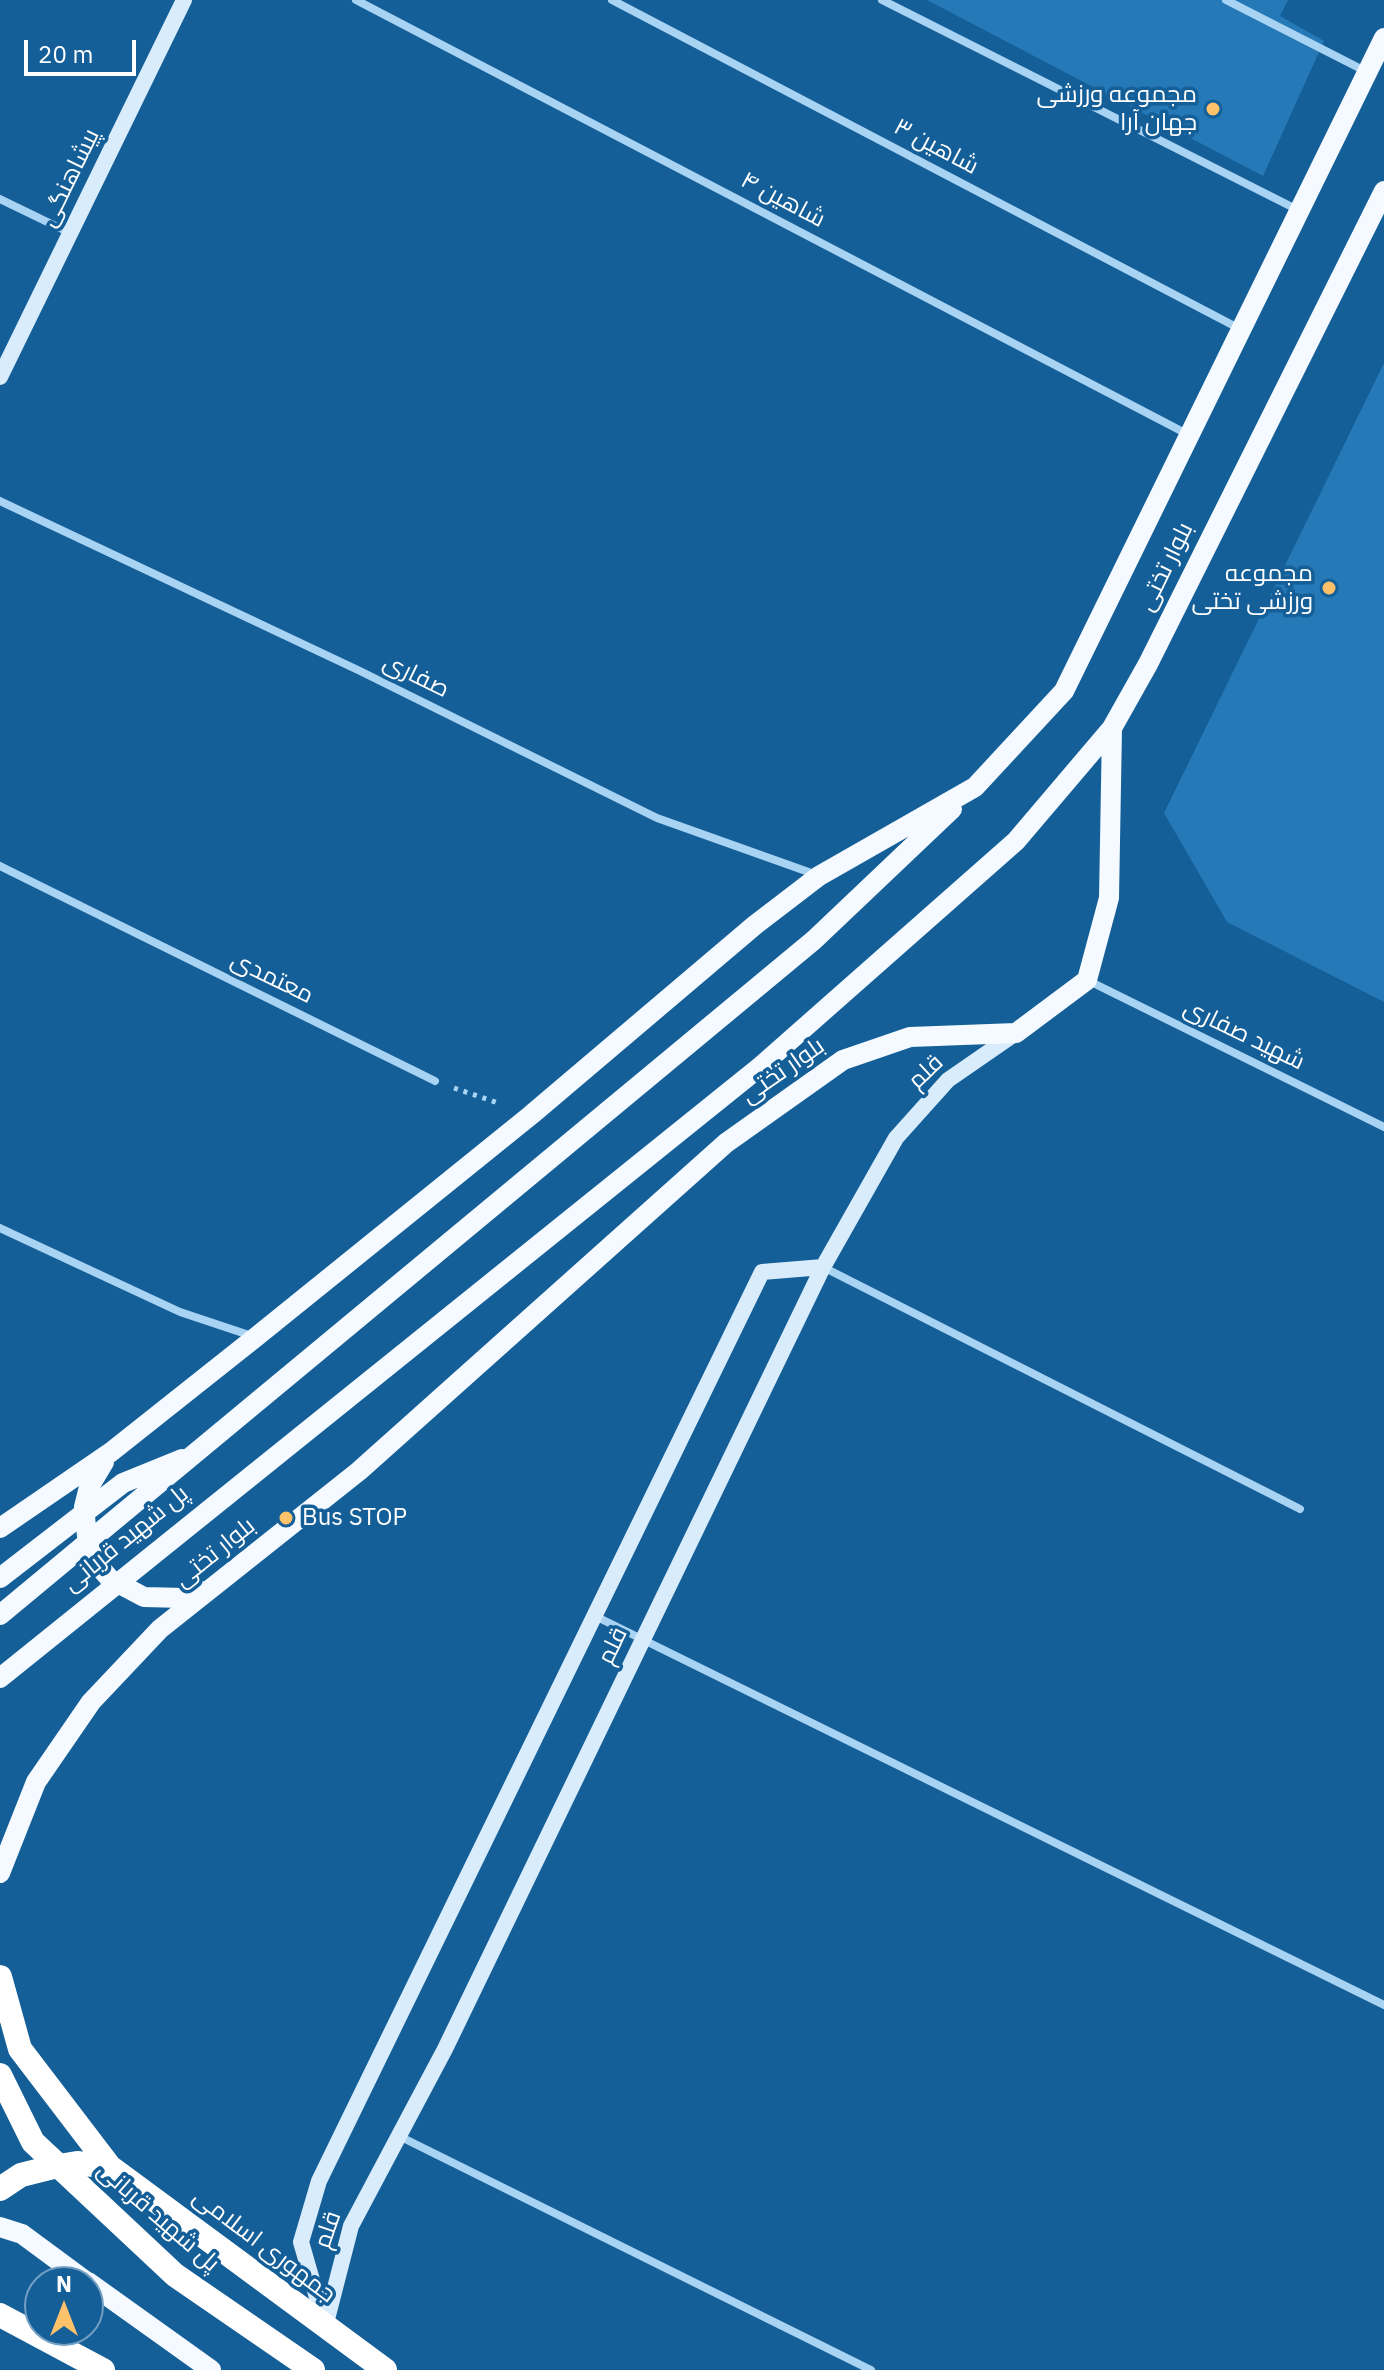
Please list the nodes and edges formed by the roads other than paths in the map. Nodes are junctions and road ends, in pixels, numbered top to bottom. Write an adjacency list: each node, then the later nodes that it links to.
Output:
1 (184, 0): 11 (street, پیشاهنگی)
2 (356, 0): 14 (street, شاهین ۴)
3 (612, 0): 12 (street, شاهین ۳)
4 (882, 0): 10 (street)
5 (1226, 0): 7 (street)
6 (1384, 38): 7 (main road, بلوار تختی)
7 (1368, 73): 10 (main road, بلوار تختی)
8 (1384, 191): 16 (main road, بلوار تختی)
9 (0, 199): 11 (street)
10 (1300, 212): 12 (main road, بلوار تختی)
11 (70, 233): 13 (street, پیشاهنگی)
12 (1242, 330): 14 (main road, بلوار تختی)
13 (0, 377)
14 (1191, 436): 17 (main road, بلوار تختی)
15 (0, 501): 19 (street, صفاری)
16 (1112, 728): 20 (main road, بلوار تختی); 36 (main road, پل شهید قربانی)
17 (975, 787): 19 (main road, بلوار تختی); 27 (main road, پل شهید قربانی)
18 (0, 866): 22 (street, معتمدی)
19 (819, 876): 26 (main road, بلوار تختی)
20 (1087, 980): 21 (main road); 23 (street, شهید صفاری)
21 (1016, 1033): 25 (street, قلم); 32 (main road, بلوار تختی)
22 (435, 1081)
23 (1384, 1127)
24 (0, 1228): 26 (street)
25 (823, 1267): 29 (street); 34 (street); 35 (street, قلم)
26 (256, 1337): 28 (main road, بلوار تختی)
27 (200, 1451): 31 (main road, پل شهید قربانی); 33 (main road, پل شهید قربانی)
28 (111, 1452): 30 (main road, بلوار تختی); 32 (main road)
29 (1300, 1509)
30 (0, 1528)
31 (0, 1578)
32 (221, 1581): 37 (main road, بلوار تختی)
33 (0, 1615)
34 (595, 1616): 35 (street); 48 (street)
35 (644, 1638): 39 (street); 41 (street, قلم)
36 (0, 1678)
37 (0, 1873)
38 (0, 1977): 42 (highway, جمهوری اسلامی)
39 (1384, 2005)
40 (0, 2075): 51 (highway, پل شهید قربانی)
41 (399, 2136): 48 (street, قلم); 53 (street)
42 (110, 2167): 43 (highway); 48 (highway, جمهوری اسلامی)
43 (0, 2189)
44 (0, 2227): 45 (main road)
45 (66, 2266)
46 (104, 2293): 50 (main road)
47 (0, 2314): 49 (highway)
48 (325, 2327): 52 (highway, جمهوری اسلامی)
49 (103, 2370)
50 (211, 2370)
51 (313, 2370)
52 (385, 2370)
53 (871, 2370)

